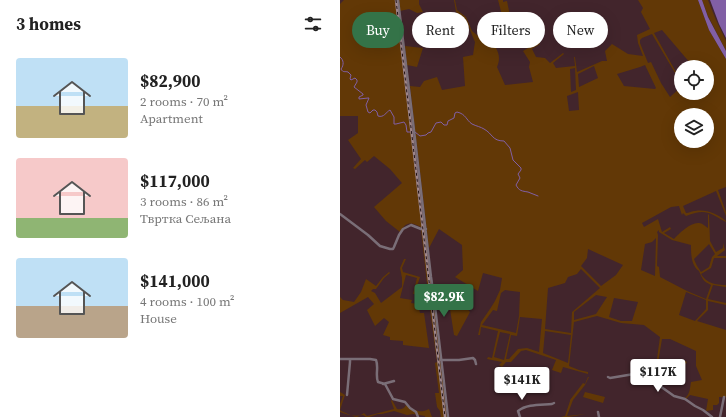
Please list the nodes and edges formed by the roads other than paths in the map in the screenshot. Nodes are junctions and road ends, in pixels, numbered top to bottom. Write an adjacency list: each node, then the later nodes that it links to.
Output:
1 (398, 0): 3 (street)
2 (340, 214): 3 (street)
3 (426, 229): 6 (street)
4 (340, 359): 5 (street)
5 (350, 359): 10 (street); 11 (street)
6 (441, 360): 7 (street); 16 (street)
7 (476, 364)
8 (608, 377): 19 (street)
9 (394, 381): 10 (street)
10 (383, 384): 15 (street)
11 (348, 395)
12 (724, 397): 20 (street)
13 (554, 403): 17 (street)
14 (598, 412): 18 (street)
15 (418, 417)
16 (448, 417)
17 (520, 417)
18 (599, 417)
19 (712, 417)
20 (720, 417)

